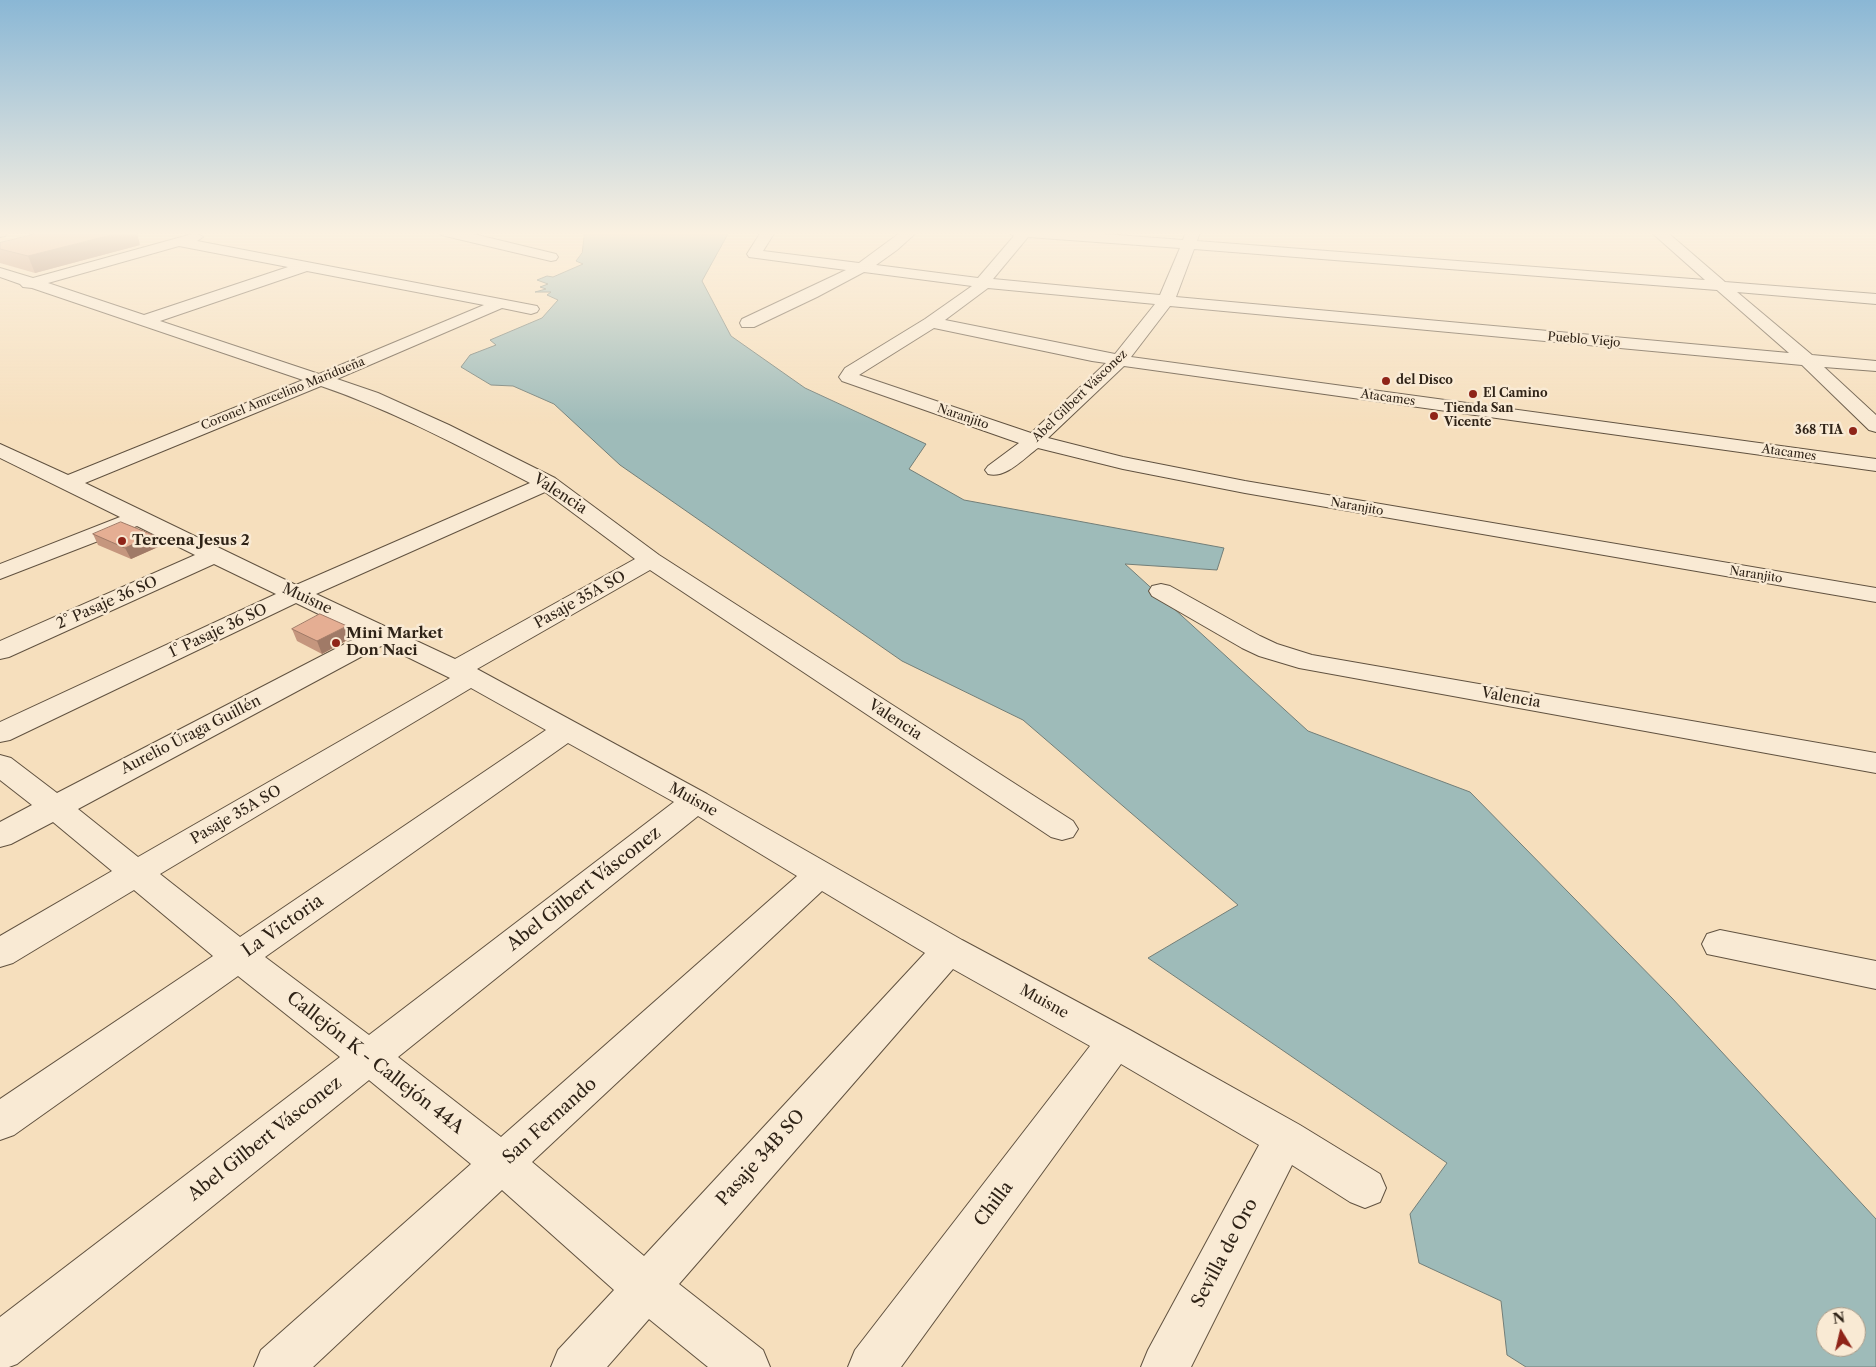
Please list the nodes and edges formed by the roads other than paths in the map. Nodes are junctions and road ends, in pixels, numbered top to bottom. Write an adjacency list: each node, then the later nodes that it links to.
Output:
1 (70, 296): 14 (street, Valencia)
2 (217, 296): 14 (street)
3 (457, 296): 12 (street)
4 (805, 296): 16 (street)
5 (969, 296): 15 (street)
6 (1120, 296): 11 (street, Pueblo Viejo)
7 (1168, 296): 11 (street, Abel Gilbert Vásconez)
8 (1732, 296): 17 (street)
9 (1838, 296): 10 (street)
10 (1876, 299)
11 (1166, 300): 17 (street, Pueblo Viejo); 18 (street, Abel Gilbert Vásconez)
12 (499, 304): 13 (street); 20 (street, Coronel Amrcelino Maridueña)
13 (531, 309)
14 (146, 320): 20 (street, Valencia)
15 (931, 322): 18 (street, Atacames); 22 (street, Naranjito)
16 (748, 324)
17 (1806, 359): 19 (street, Pueblo Viejo); 21 (street)
18 (1119, 361): 22 (street, Abel Gilbert Vásconez); 24 (street, Atacames)
19 (1876, 366)
20 (322, 379): 26 (street, Coronel Amrcelino Maridueña); 27 (street, Valencia)
21 (1876, 426)
22 (1034, 441): 25 (street, Abel Gilbert Vásconez); 34 (street, Naranjito)
23 (0, 450): 26 (street, Muisne)
24 (1876, 465)
25 (995, 470)
26 (66, 483): 28 (street, Muisne)
27 (547, 483): 30 (street, Valencia); 33 (street, 1° Pasaje 36 SO)
28 (139, 518): 29 (street, Muisne); 31 (street)
29 (214, 555): 33 (street, Muisne); 36 (street, 2° Pasaje 36 SO)
30 (651, 560): 37 (street, Pasaje 35A SO); 44 (street, Valencia)
31 (0, 572)
32 (1161, 591): 40 (street, Valencia)
33 (296, 594): 35 (street, Muisne); 39 (street, 1° Pasaje 36 SO)
34 (1876, 595)
35 (383, 635): 37 (street, Muisne); 43 (street, Aurelio Úraga Guillén)
36 (0, 651)
37 (464, 674): 38 (street, Muisne); 46 (street, Pasaje 35A SO)
38 (566, 730): 42 (street, Muisne); 51 (street, La Victoria)
39 (0, 733)
40 (1876, 763)
41 (0, 765): 43 (street, Callejón K - Callejón 44A)
42 (696, 801): 47 (street, Muisne); 54 (street, Abel Gilbert Vásconez)
43 (54, 806): 45 (street, Aurelio Úraga Guillén); 46 (street, Callejón K - Callejón 44A)
44 (1062, 829)
45 (0, 836)
46 (136, 874): 50 (street, Pasaje 35A SO); 51 (street, Callejón K - Callejón 44A)
47 (821, 874): 49 (street, Muisne); 57 (street, San Fernando)
48 (1720, 944): 52 (street)
49 (949, 950): 53 (street, Muisne); 59 (street, Pasaje 34B SO)
50 (0, 953)
51 (239, 957): 54 (street, Callejón K - Callejón 44A); 55 (street, La Victoria)
52 (1876, 975)
53 (1116, 1041): 56 (street, Muisne); 64 (street, Chilla)
54 (369, 1057): 57 (street, Callejón K - Callejón 44A); 60 (street, Abel Gilbert Vásconez)
55 (0, 1122)
56 (1285, 1138): 58 (street, Muisne); 65 (street, Sevilla de Oro)
57 (503, 1164): 59 (street, Callejón K - Callejón 44A); 61 (street, San Fernando)
58 (1366, 1188)
59 (646, 1287): 62 (street, Pasaje 34B SO); 63 (street, Callejón K - Callejón 44A)
60 (0, 1347)
61 (278, 1367)
62 (574, 1367)
63 (746, 1367)
64 (872, 1367)
65 (1165, 1367)

